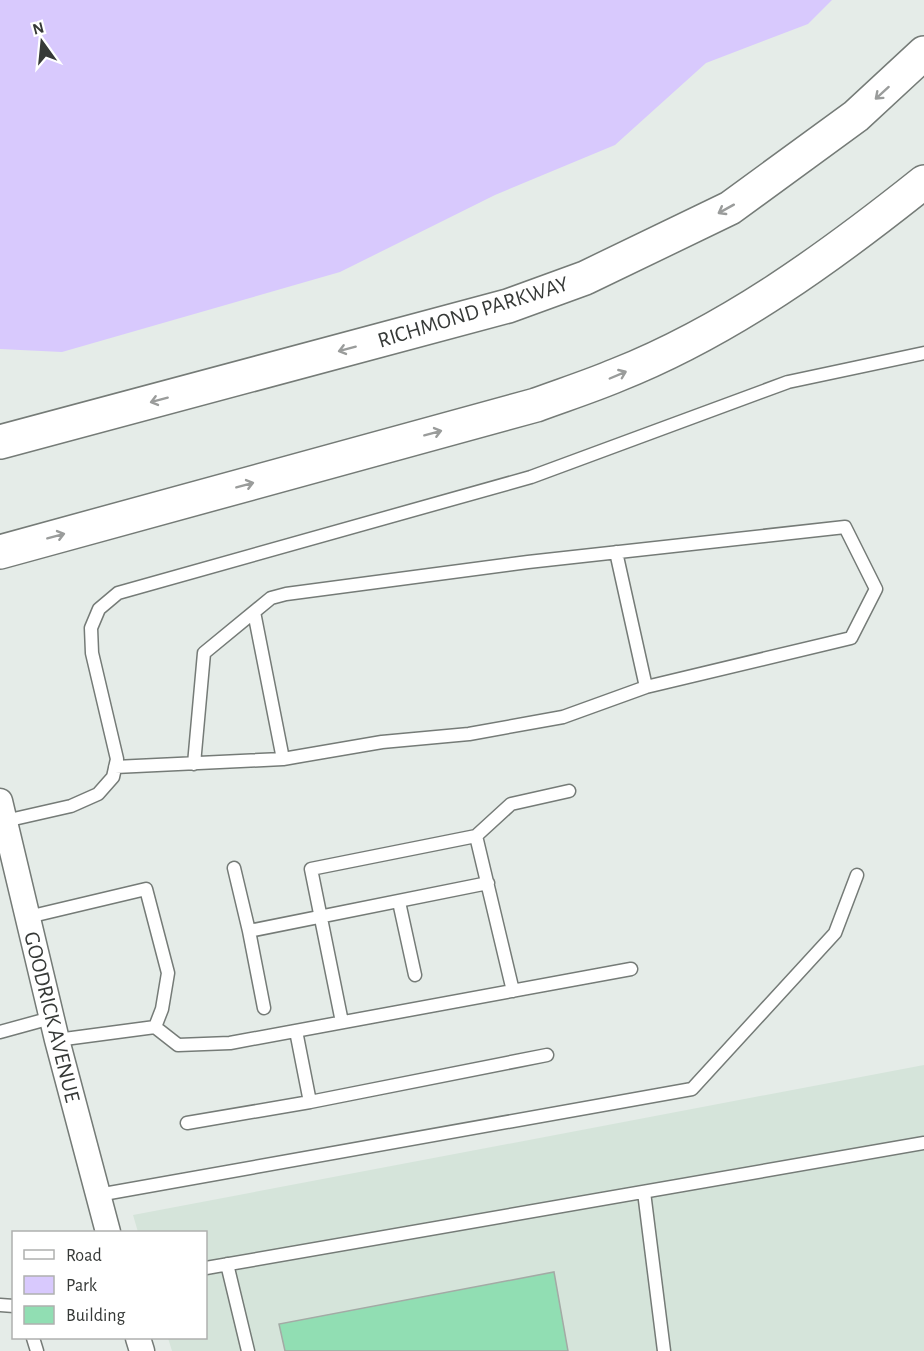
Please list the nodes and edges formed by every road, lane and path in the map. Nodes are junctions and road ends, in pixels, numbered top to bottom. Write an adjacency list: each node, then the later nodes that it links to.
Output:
1 (924, 53): 4 (highway, RICHMOND PARKWAY, one-way to 4)
2 (924, 182): 5 (highway, one-way to 2)
3 (924, 353): 11 (lane)
4 (0, 442)
5 (0, 552)
6 (616, 552): 7 (lane); 8 (lane); 8 (lane)
7 (254, 612): 9 (lane); 10 (lane)
8 (646, 687): 9 (lane)
9 (283, 759): 10 (lane)
10 (194, 764): 11 (lane)
11 (115, 767): 13 (lane)
12 (569, 791): 14 (lane)
13 (2, 811): 19 (street, GOODRICK AVENUE)
14 (476, 836): 17 (lane); 20 (lane)
15 (234, 868): 21 (lane)
16 (857, 875): 36 (lane)
17 (488, 883): 18 (lane); 24 (lane)
18 (399, 902): 20 (lane); 23 (lane)
19 (28, 917): 27 (lane); 28 (street, GOODRICK AVENUE)
20 (321, 918): 21 (lane); 26 (lane)
21 (249, 931): 25 (lane)
22 (632, 969): 24 (lane)
23 (415, 975)
24 (513, 991): 26 (lane)
25 (264, 1008)
26 (342, 1022): 29 (lane)
27 (155, 1027): 28 (lane); 29 (lane)
28 (54, 1029): 30 (lane); 36 (street, GOODRICK AVENUE)
29 (296, 1031): 32 (lane)
30 (0, 1032)
31 (547, 1055): 32 (lane)
32 (310, 1102): 33 (lane)
33 (187, 1123)
34 (924, 1143): 35 (lane)
35 (644, 1192): 38 (lane); 41 (lane)
36 (98, 1195): 37 (street, GOODRICK AVENUE)
37 (107, 1231)
38 (227, 1264): 39 (lane); 40 (lane)
39 (207, 1268)
40 (248, 1351)
41 (664, 1351)

